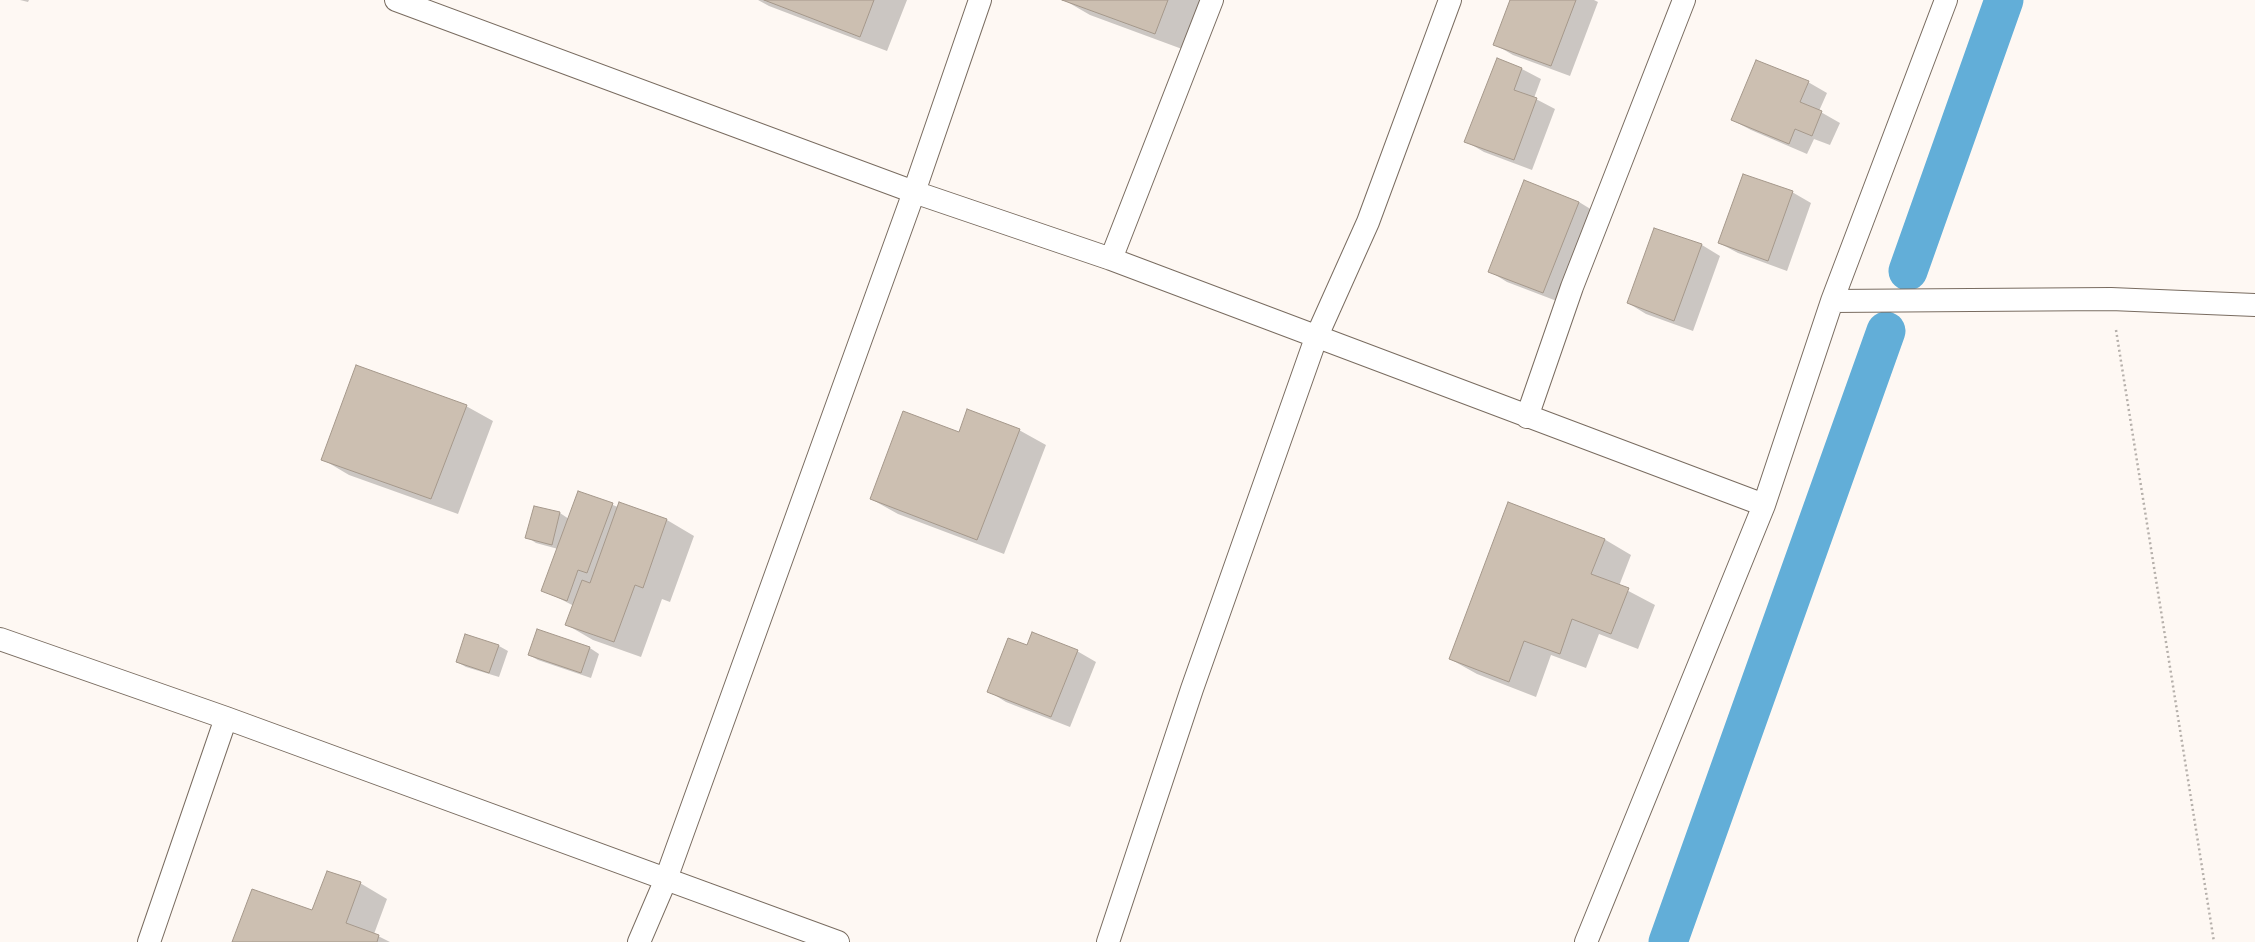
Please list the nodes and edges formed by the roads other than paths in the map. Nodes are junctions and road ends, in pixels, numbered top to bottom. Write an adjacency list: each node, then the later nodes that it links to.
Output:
1 (396, 0): 7 (street)
2 (980, 0): 7 (street)
3 (1212, 0): 8 (street)
4 (1450, 0): 11 (street)
5 (1684, 0): 12 (street)
6 (1946, 0): 9 (street)
7 (914, 192): 8 (street); 16 (street)
8 (1111, 259): 11 (street)
9 (1832, 301): 10 (street); 13 (street)
10 (2255, 305)
11 (1316, 338): 12 (street); 20 (street)
12 (1527, 417): 13 (street)
13 (1764, 505): 21 (street)
14 (0, 639): 15 (street)
15 (226, 718): 16 (street); 17 (street)
16 (666, 879): 18 (street); 19 (street)
17 (149, 942)
18 (639, 942)
19 (838, 942)
20 (1108, 942)
21 (1586, 942)

